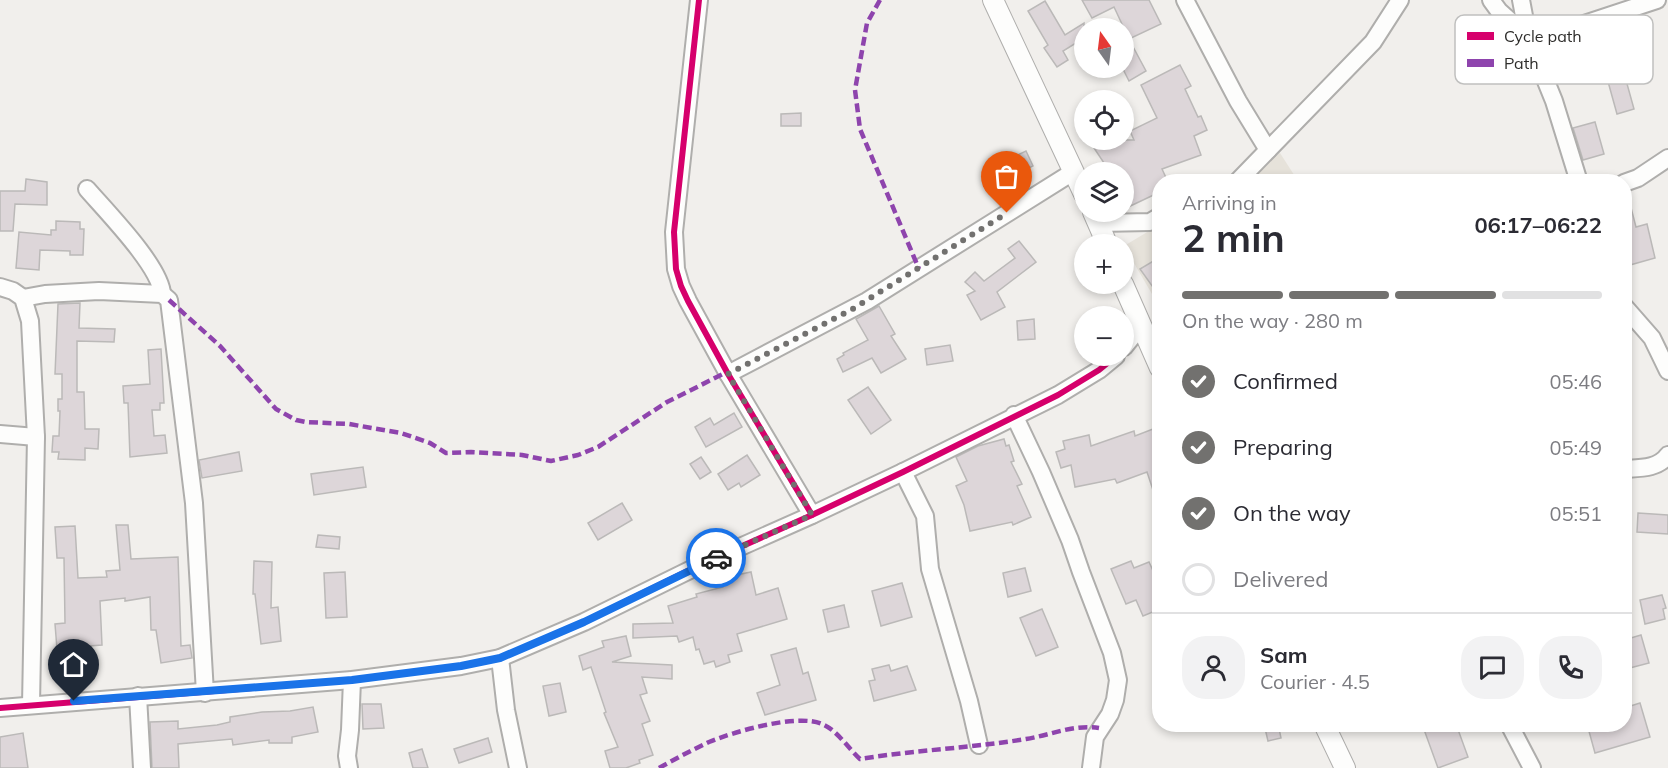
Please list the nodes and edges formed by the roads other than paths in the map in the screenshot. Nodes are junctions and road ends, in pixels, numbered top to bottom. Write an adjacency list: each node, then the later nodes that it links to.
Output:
1 (699, 0): 31 (street)
2 (993, 0): 14 (street)
3 (1185, 0): 12 (street)
4 (1400, 0): 12 (street)
5 (1491, 0): 8 (street)
6 (1521, 0): 9 (street)
7 (1657, 0): 10 (street)
8 (1503, 15)
9 (1524, 15)
10 (1611, 15)
11 (1546, 84): 16 (street)
12 (1268, 150): 15 (street)
13 (1668, 158): 17 (street)
14 (1073, 172): 31 (street)
15 (1246, 174)
16 (1577, 174)
17 (1632, 180)
18 (87, 189): 22 (street)
19 (1134, 221): 20 (street)
20 (1152, 221)
21 (0, 287): 24 (street)
22 (162, 294): 24 (street); 41 (street)
23 (1127, 294): 26 (street)
24 (23, 298): 34 (street)
25 (1632, 315): 30 (street)
26 (1140, 327): 27 (street); 28 (street)
27 (1134, 334)
28 (1152, 352)
29 (1104, 366): 32 (street)
30 (1668, 371)
31 (728, 374): 38 (street)
32 (1014, 415): 37 (street); 51 (street)
33 (0, 434): 34 (street)
34 (36, 437): 43 (street)
35 (1668, 455): 36 (street)
36 (1632, 468)
37 (903, 472): 38 (street); 47 (street)
38 (812, 515): 39 (street)
39 (500, 658): 40 (street); 50 (street)
40 (352, 680): 41 (street); 49 (street)
41 (205, 693): 42 (street)
42 (138, 696): 43 (street); 48 (street)
43 (32, 705): 44 (street)
44 (0, 708)
45 (1328, 732): 52 (street)
46 (1513, 732): 53 (street)
47 (979, 745)
48 (142, 768)
49 (349, 768)
50 (518, 768)
51 (1091, 768)
52 (1345, 768)
53 (1532, 768)

